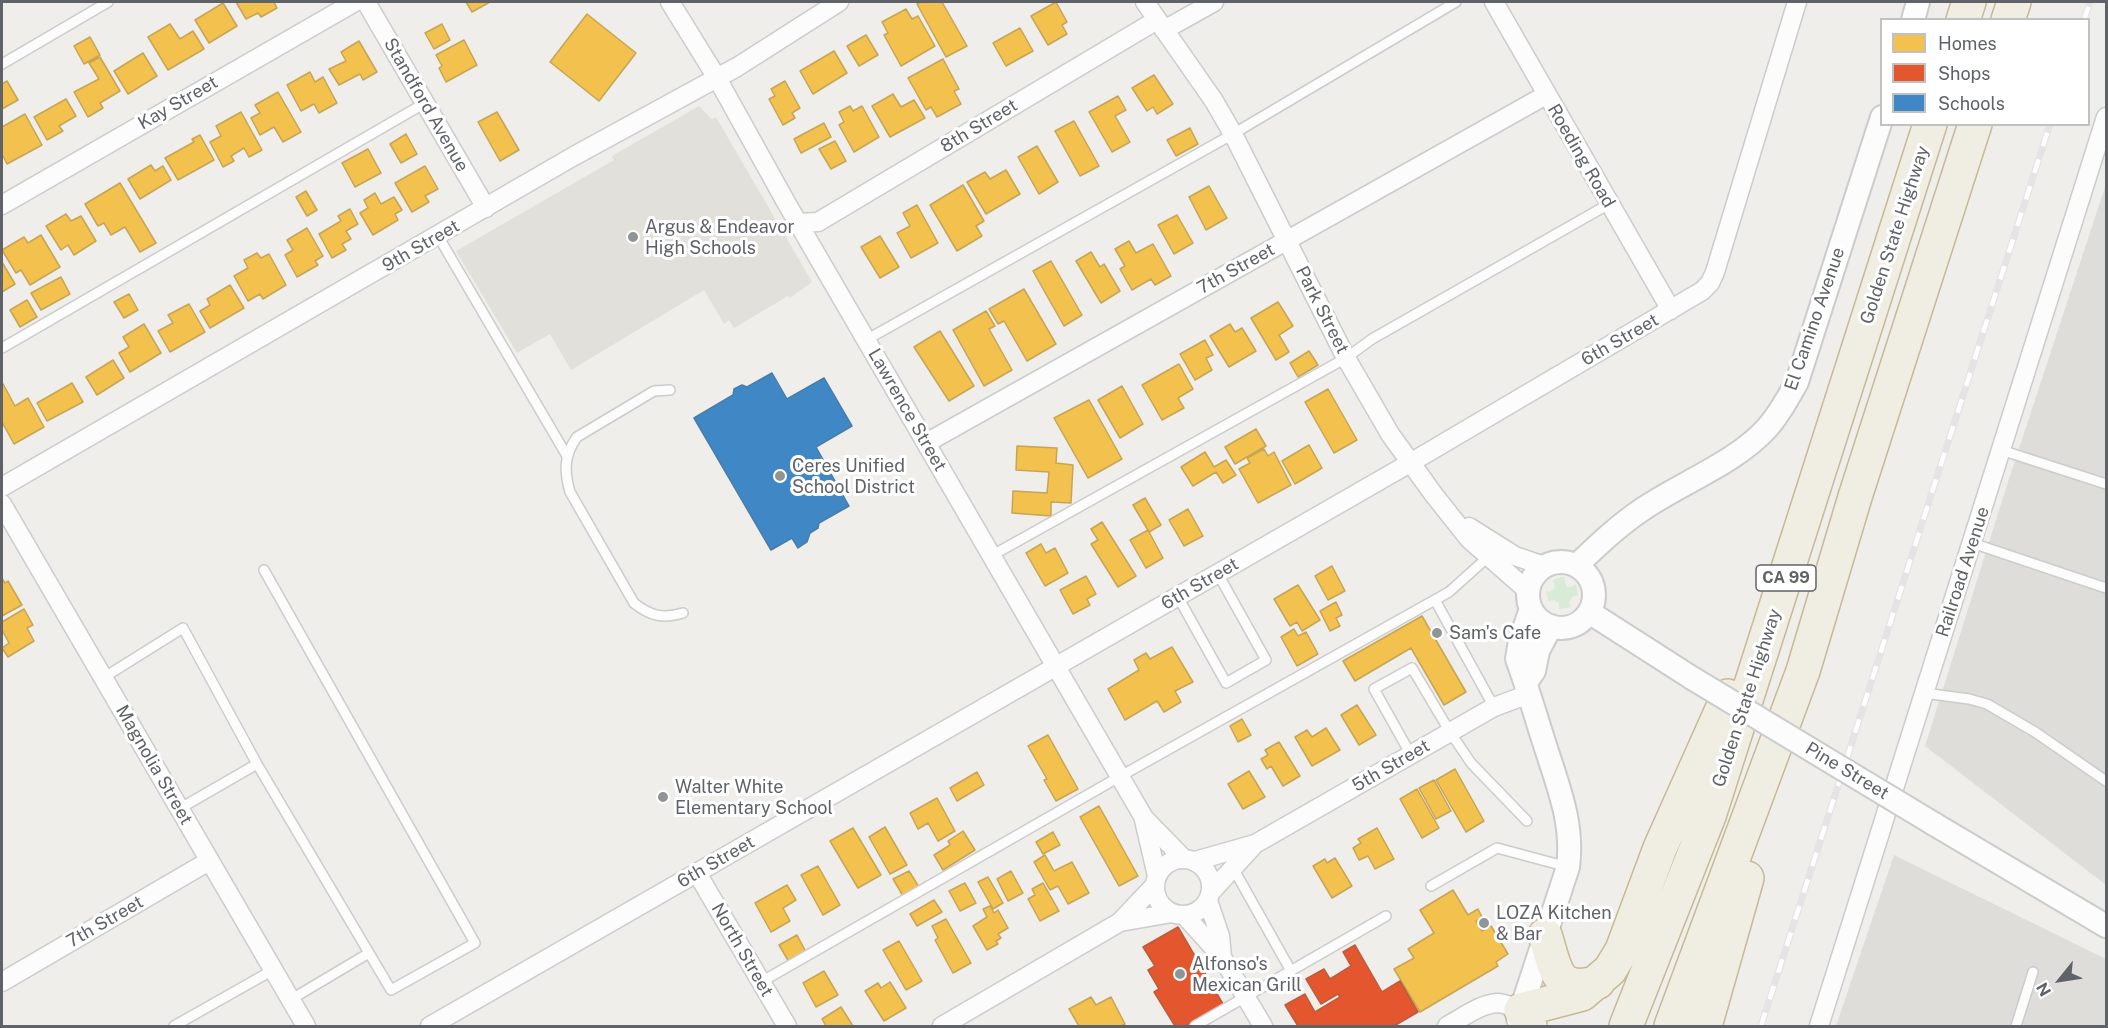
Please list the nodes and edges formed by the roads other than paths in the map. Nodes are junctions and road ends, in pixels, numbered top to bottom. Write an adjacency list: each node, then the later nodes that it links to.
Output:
1 (108, 2): 18 (lane)
2 (355, 2): 28 (street, Kay Street)
3 (366, 2): 21 (street, Standford Avenue)
4 (670, 2): 19 (street, Lawrence Street)
5 (1145, 2): 17 (street, Park Street)
6 (1214, 2): 17 (street, 8th Street)
7 (1456, 2): 26 (lane)
8 (1494, 2): 20 (street, Roeding Road)
9 (1797, 2): 33 (street, 6th Street)
10 (1918, 2): 14 (street)
11 (1969, 2): 15 (highway)
12 (2014, 2): 16 (highway)
13 (833, 3): 19 (street, 9th Street)
14 (1913, 18)
15 (1964, 18)
16 (2009, 18)
17 (1161, 25): 26 (street, Park Street); 30 (street, 8th Street)
18 (2, 64)
19 (717, 78): 29 (street, 9th Street); 30 (street, Lawrence Street)
20 (1546, 95): 27 (street, Roeding Road); 32 (street, 7th Street)
21 (425, 103): 29 (street, Standford Avenue); 35 (lane)
22 (2106, 117): 39 (street, Railroad Avenue)
23 (1880, 120): 50 (street, El Camino Avenue)
24 (1929, 126): 46 (highway, Golden State Highway / CA 99)
25 (1974, 126): 62 (highway, CA 99)
26 (1233, 134): 32 (street, Park Street); 34 (lane)
27 (1610, 204): 33 (street, Roeding Road); 36 (lane)
28 (2, 205)
29 (486, 208): 31 (street, 9th Street)
30 (798, 223): 34 (street, Lawrence Street)
31 (438, 236): 40 (lane); 43 (street, 9th Street)
32 (1287, 240): 36 (street, Park Street); 38 (street, 7th Street)
33 (1671, 310): 41 (street, 6th Street)
34 (866, 340): 38 (street, Lawrence Street)
35 (2, 348)
36 (1346, 358): 41 (street, Park Street); 48 (lane)
37 (670, 390): 40 (lane)
38 (926, 443): 48 (street, Lawrence Street)
39 (2001, 450): 42 (lane); 47 (street, Railroad Avenue)
40 (567, 456): 59 (lane)
41 (1410, 464): 45 (street, Park Street); 53 (street, 6th Street)
42 (2106, 484)
43 (2, 487)
44 (2, 504): 63 (street, Magnolia Street)
45 (1455, 519): 49 (street, Park Street); 51 (street, Park Street)
46 (1802, 526): 96 (highway); 108 (highway, Golden State Highway / CA 99)
47 (1972, 543): 54 (lane); 65 (street, Railroad Avenue)
48 (991, 556): 61 (street, Lawrence Street)
49 (1488, 557): 56 (lane); 57 (street, Park Street)
50 (1577, 565): 51 (street); 58 (street)
51 (1544, 566): 57 (street)
52 (264, 570): 89 (lane)
53 (1218, 574): 55 (street, 6th Street); 55 (lane)
54 (2106, 588)
55 (1178, 597): 61 (street, 6th Street)
56 (1435, 600): 66 (lane); 70 (lane)
57 (1530, 600): 60 (street); 64 (street)
58 (1589, 612): 60 (street); 87 (street, Pine Street, bridge)
59 (682, 613)
60 (1551, 626): 64 (street)
61 (1056, 667): 70 (street, Lawrence Street); 80 (street, 6th Street)
62 (1803, 671): 109 (highway, CA 99); 110 (highway)
63 (103, 678): 69 (lane); 72 (street, Magnolia Street)
64 (1527, 688): 66 (street, 5th Street); 78 (street)
65 (1924, 693): 71 (lane); 111 (street, Railroad Avenue)
66 (1494, 707): 67 (street, 5th Street)
67 (1450, 732): 68 (street, 5th Street); 68 (lane); 74 (lane)
68 (1411, 754): 75 (street, 5th Street)
69 (257, 764): 72 (lane); 89 (lane)
70 (1119, 777): 73 (street, Lawrence Street); 95 (lane)
71 (2106, 781)
72 (179, 809): 77 (street, Magnolia Street)
73 (1143, 819): 76 (street, Lawrence Street); 81 (street, Lawrence Street)
74 (1527, 821)
75 (1255, 844): 76 (street, 5th Street); 79 (street, 5th Street)
76 (1189, 860): 81 (street); 83 (street)
77 (210, 861): 91 (street, Magnolia Street); 94 (street, 7th Street)
78 (1568, 867): 82 (lane); 88 (street)
79 (1233, 868): 83 (street, 5th Street); 92 (lane)
80 (697, 873): 95 (street, North Street); 102 (street, 6th Street)
81 (1156, 880): 84 (street); 86 (street)
82 (1431, 886)
83 (1210, 896): 84 (street); 90 (street)
84 (1179, 914): 86 (street); 90 (street)
85 (1386, 916): 92 (lane)
86 (1120, 922): 104 (street)
87 (2106, 926)
88 (1545, 935): 96 (highway); 99 (street)
89 (369, 953): 98 (lane)
90 (1222, 957): 97 (street)
91 (273, 970): 98 (street, Magnolia Street); 100 (lane)
92 (1292, 971): 97 (lane)
93 (2033, 972): 112 (lane)
94 (2, 982)
95 (761, 982): 103 (street, North Street)
96 (1598, 982): 99 (highway)
97 (1246, 997): 105 (lane); 106 (street)
98 (290, 1000): 101 (street, Magnolia Street)
99 (1522, 1021): 107 (street)
100 (174, 1026)
101 (306, 1026)
102 (430, 1026)
103 (787, 1026)
104 (942, 1026)
105 (1195, 1026)
106 (1263, 1026)
107 (1447, 1026)
108 (1626, 1026)
109 (1671, 1026)
110 (1705, 1026)
111 (1819, 1026)
112 (2016, 1026)

